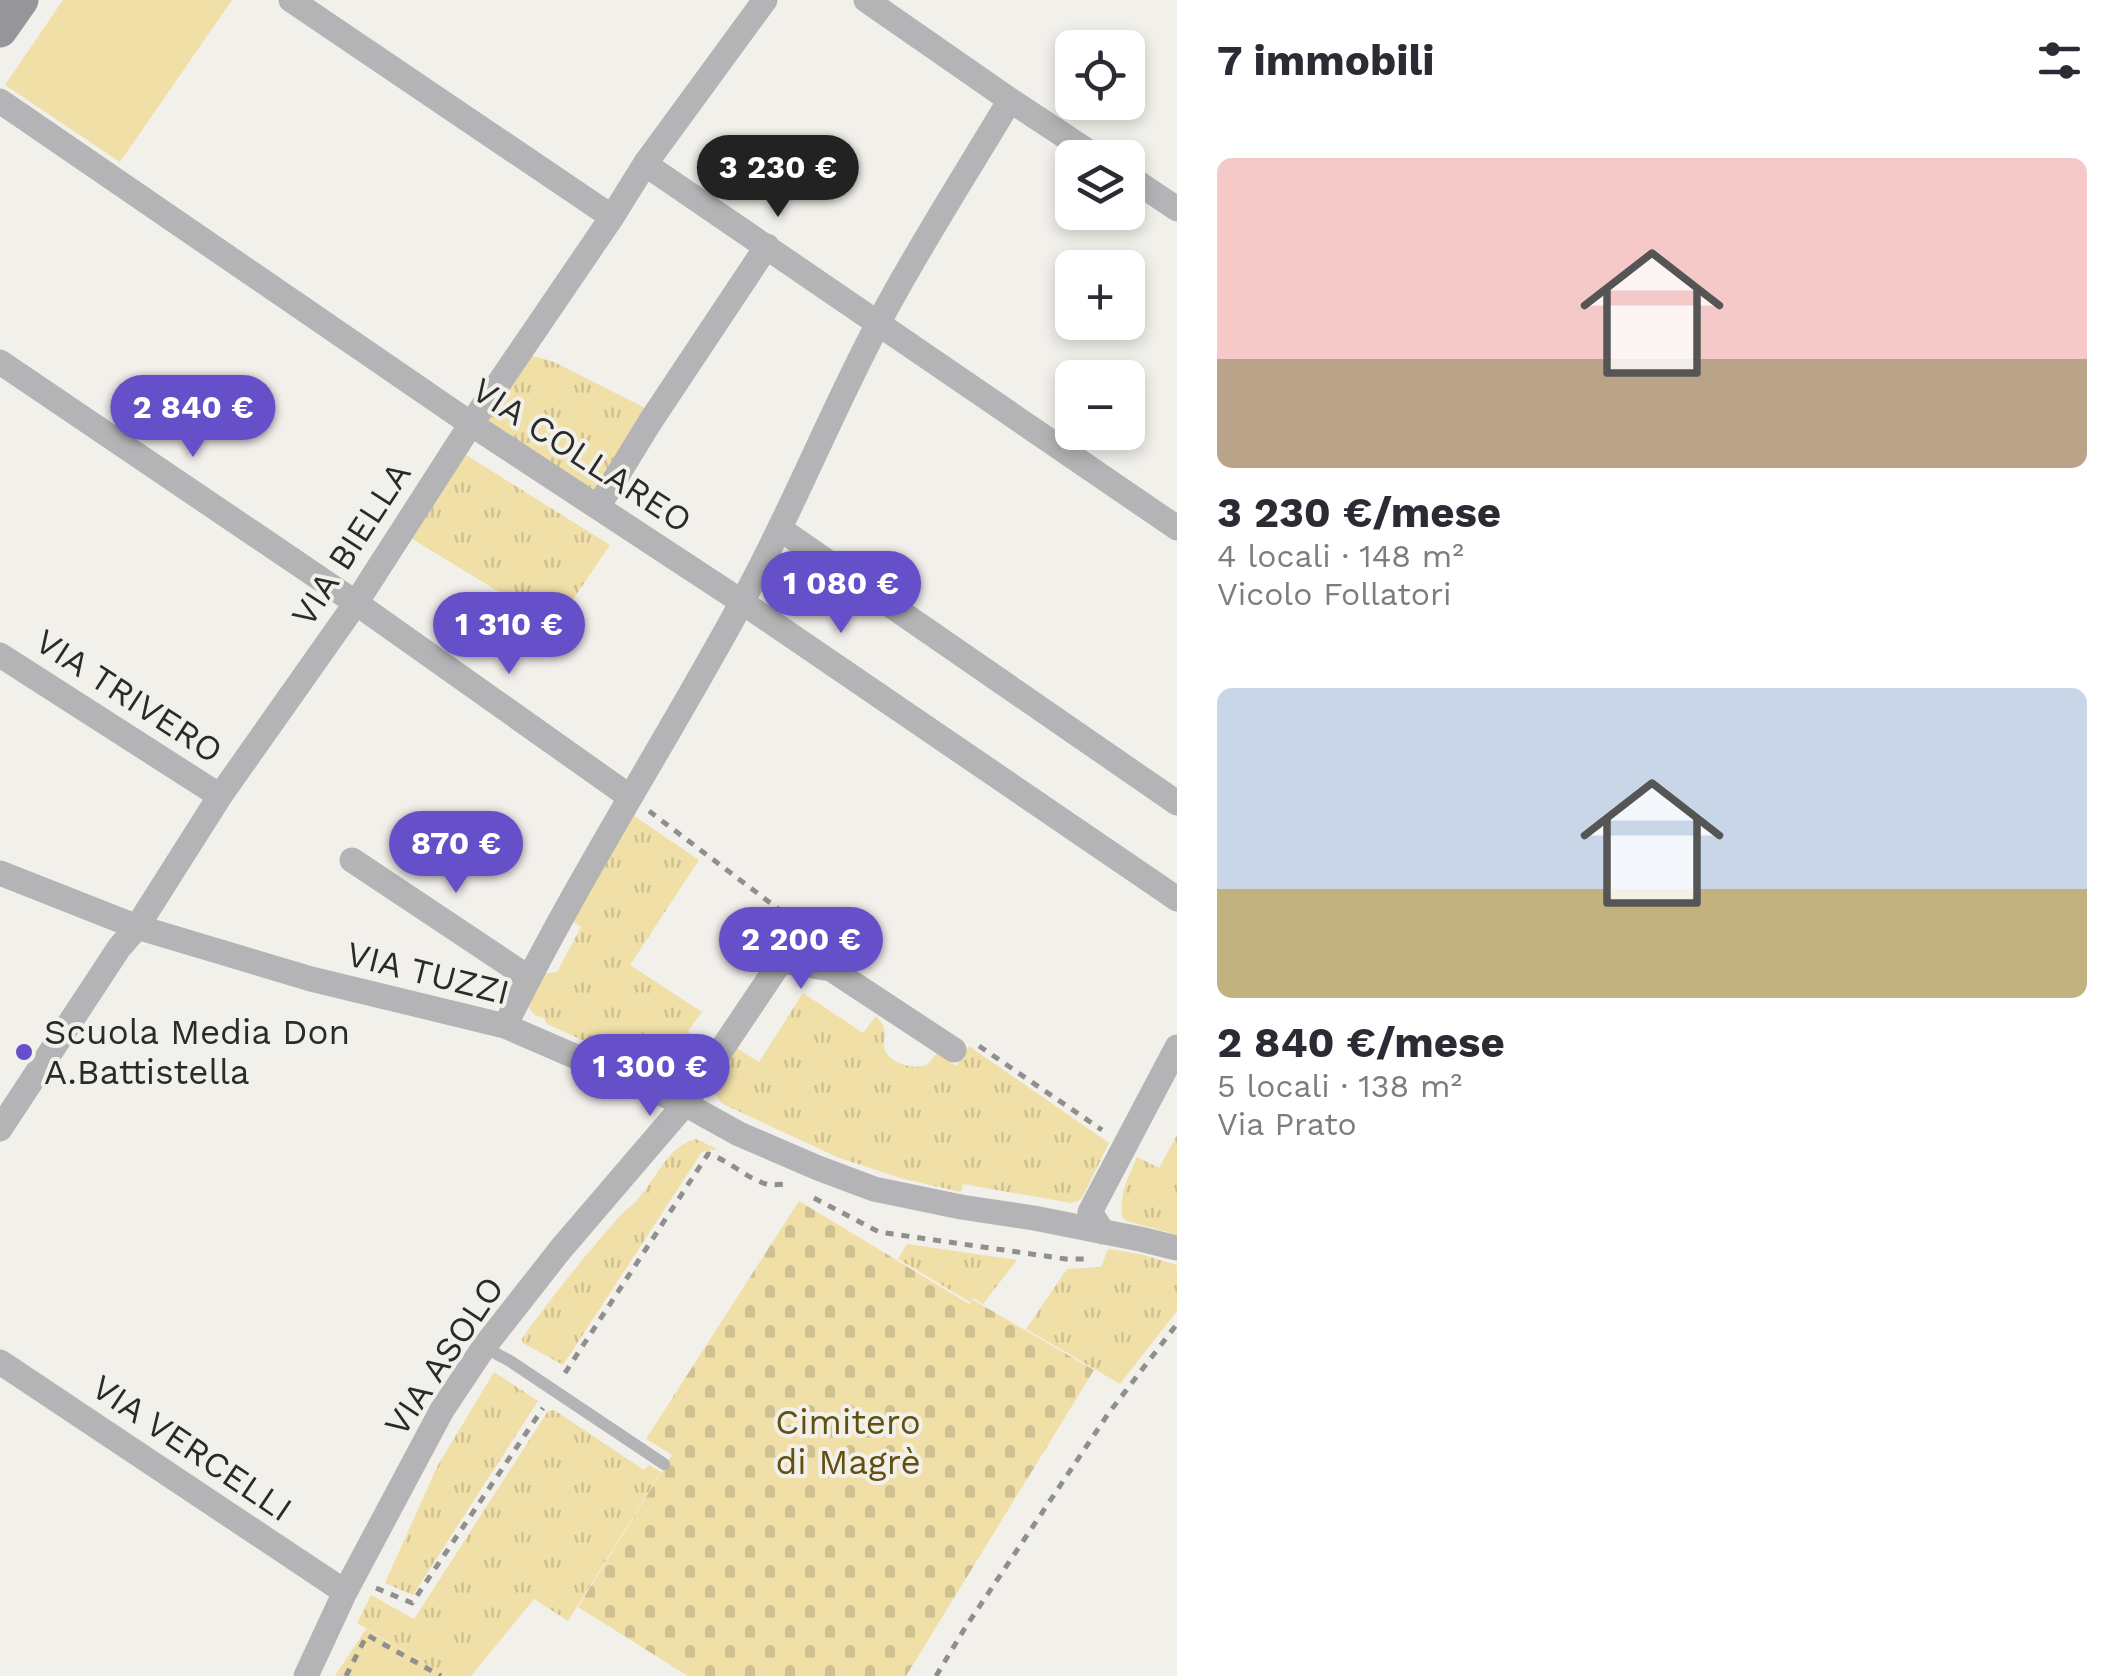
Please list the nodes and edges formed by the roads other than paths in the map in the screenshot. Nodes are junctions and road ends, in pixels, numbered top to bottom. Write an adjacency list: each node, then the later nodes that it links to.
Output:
1 (21, 0): 5 (main road)
2 (292, 0): 12 (street)
3 (766, 0): 9 (street, VIA BIELLA)
4 (866, 0): 6 (street)
5 (0, 30)
6 (1010, 100): 8 (street); 14 (street)
7 (0, 101): 16 (street, VIA COLLAREO)
8 (1071, 140)
9 (646, 164): 12 (street, VIA BIELLA); 13 (street)
10 (1145, 187): 11 (street)
11 (1177, 209)
12 (612, 217): 16 (street, VIA BIELLA)
13 (767, 246): 14 (street); 17 (street)
14 (878, 322): 18 (street); 19 (street)
15 (0, 362): 21 (street)
16 (471, 424): 17 (street, VIA COLLAREO); 21 (street, VIA BIELLA)
17 (598, 507): 20 (street, VIA COLLAREO)
18 (1177, 528)
19 (780, 529): 20 (street); 25 (street)
20 (742, 602): 24 (street); 28 (street, VIA COLLAREO)
21 (356, 603): 23 (street, VIA BIELLA); 24 (street)
22 (0, 655): 23 (street, VIA TRIVERO)
23 (220, 796): 29 (street, VIA BIELLA)
24 (630, 796): 30 (street)
25 (1177, 803)
26 (352, 860): 30 (street)
27 (0, 874): 29 (street, VIA TUZZI)
28 (1177, 899)
29 (137, 927): 31 (street, VIA TUZZI); 35 (street, VIA BIELLA)
30 (528, 978): 31 (street)
31 (505, 1026): 34 (street, VIA TUZZI)
32 (1177, 1047): 36 (street)
33 (954, 1050): 34 (street, VIA ASOLO)
34 (685, 1104): 36 (street, VIA TUZZI); 38 (street, VIA ASOLO)
35 (0, 1129)
36 (1103, 1232): 37 (street, VIA TUZZI)
37 (1177, 1248)
38 (484, 1347): 40 (lane); 41 (street, VIA ASOLO)
39 (0, 1362): 41 (street, VIA VERCELLI)
40 (664, 1464)
41 (345, 1592): 42 (street, VIA ASOLO)
42 (306, 1676)

